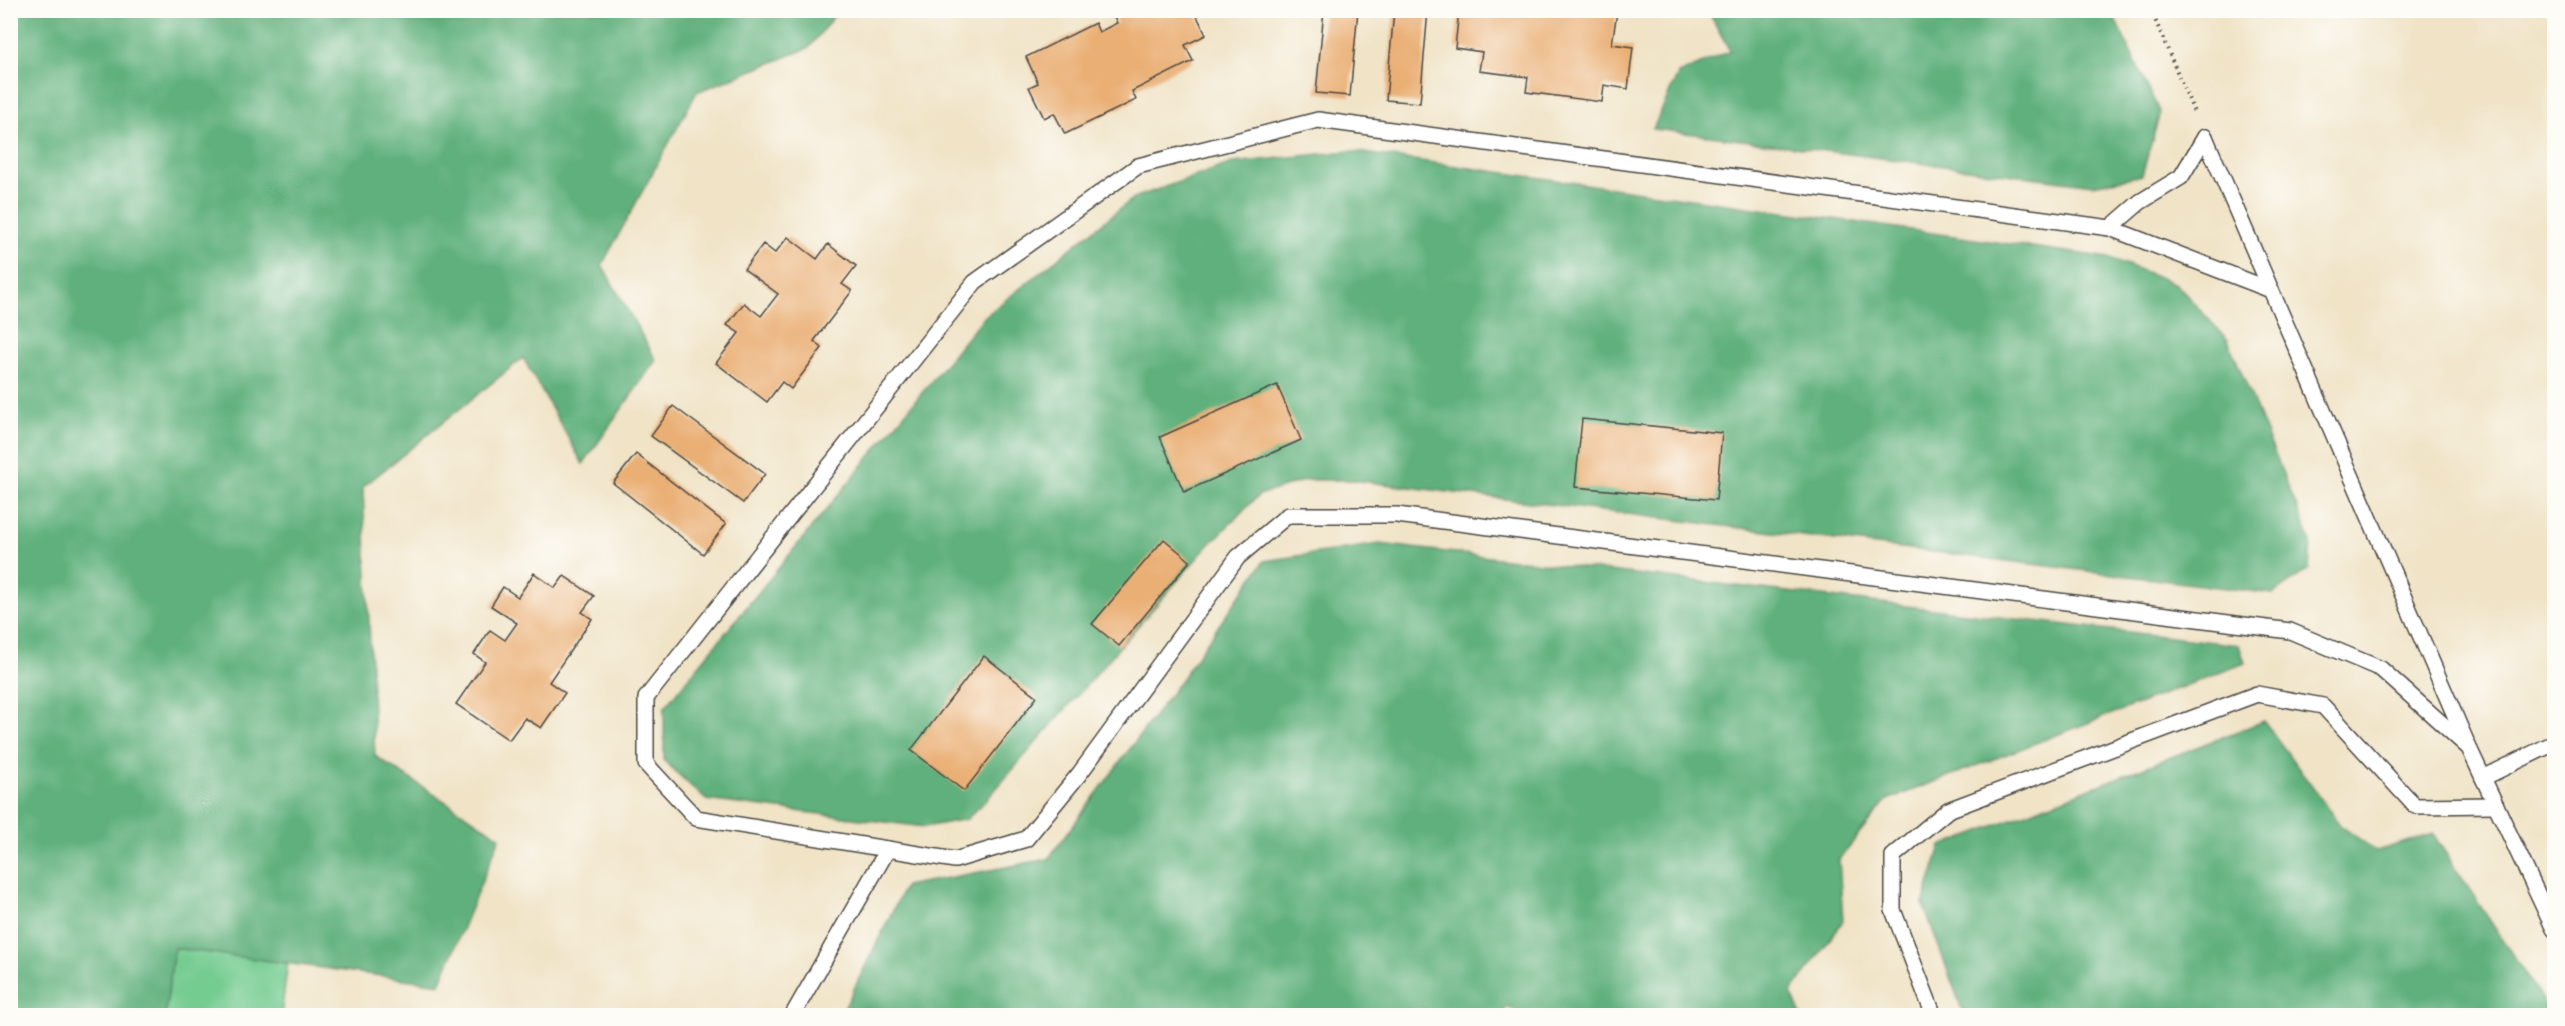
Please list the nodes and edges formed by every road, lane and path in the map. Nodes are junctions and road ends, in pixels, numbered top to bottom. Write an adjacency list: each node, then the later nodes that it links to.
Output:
1 (2151, 10): 2 (path)
2 (2205, 137): 3 (lane); 4 (lane)
3 (2110, 228): 4 (lane); 9 (lane)
4 (2271, 290): 6 (lane)
5 (2554, 743): 7 (lane)
6 (2469, 748): 7 (lane); 9 (lane)
7 (2483, 778): 8 (lane)
8 (2496, 805): 10 (lane); 12 (lane)
9 (888, 849): 11 (lane)
10 (2554, 929)
11 (792, 1016)
12 (1934, 1016)

